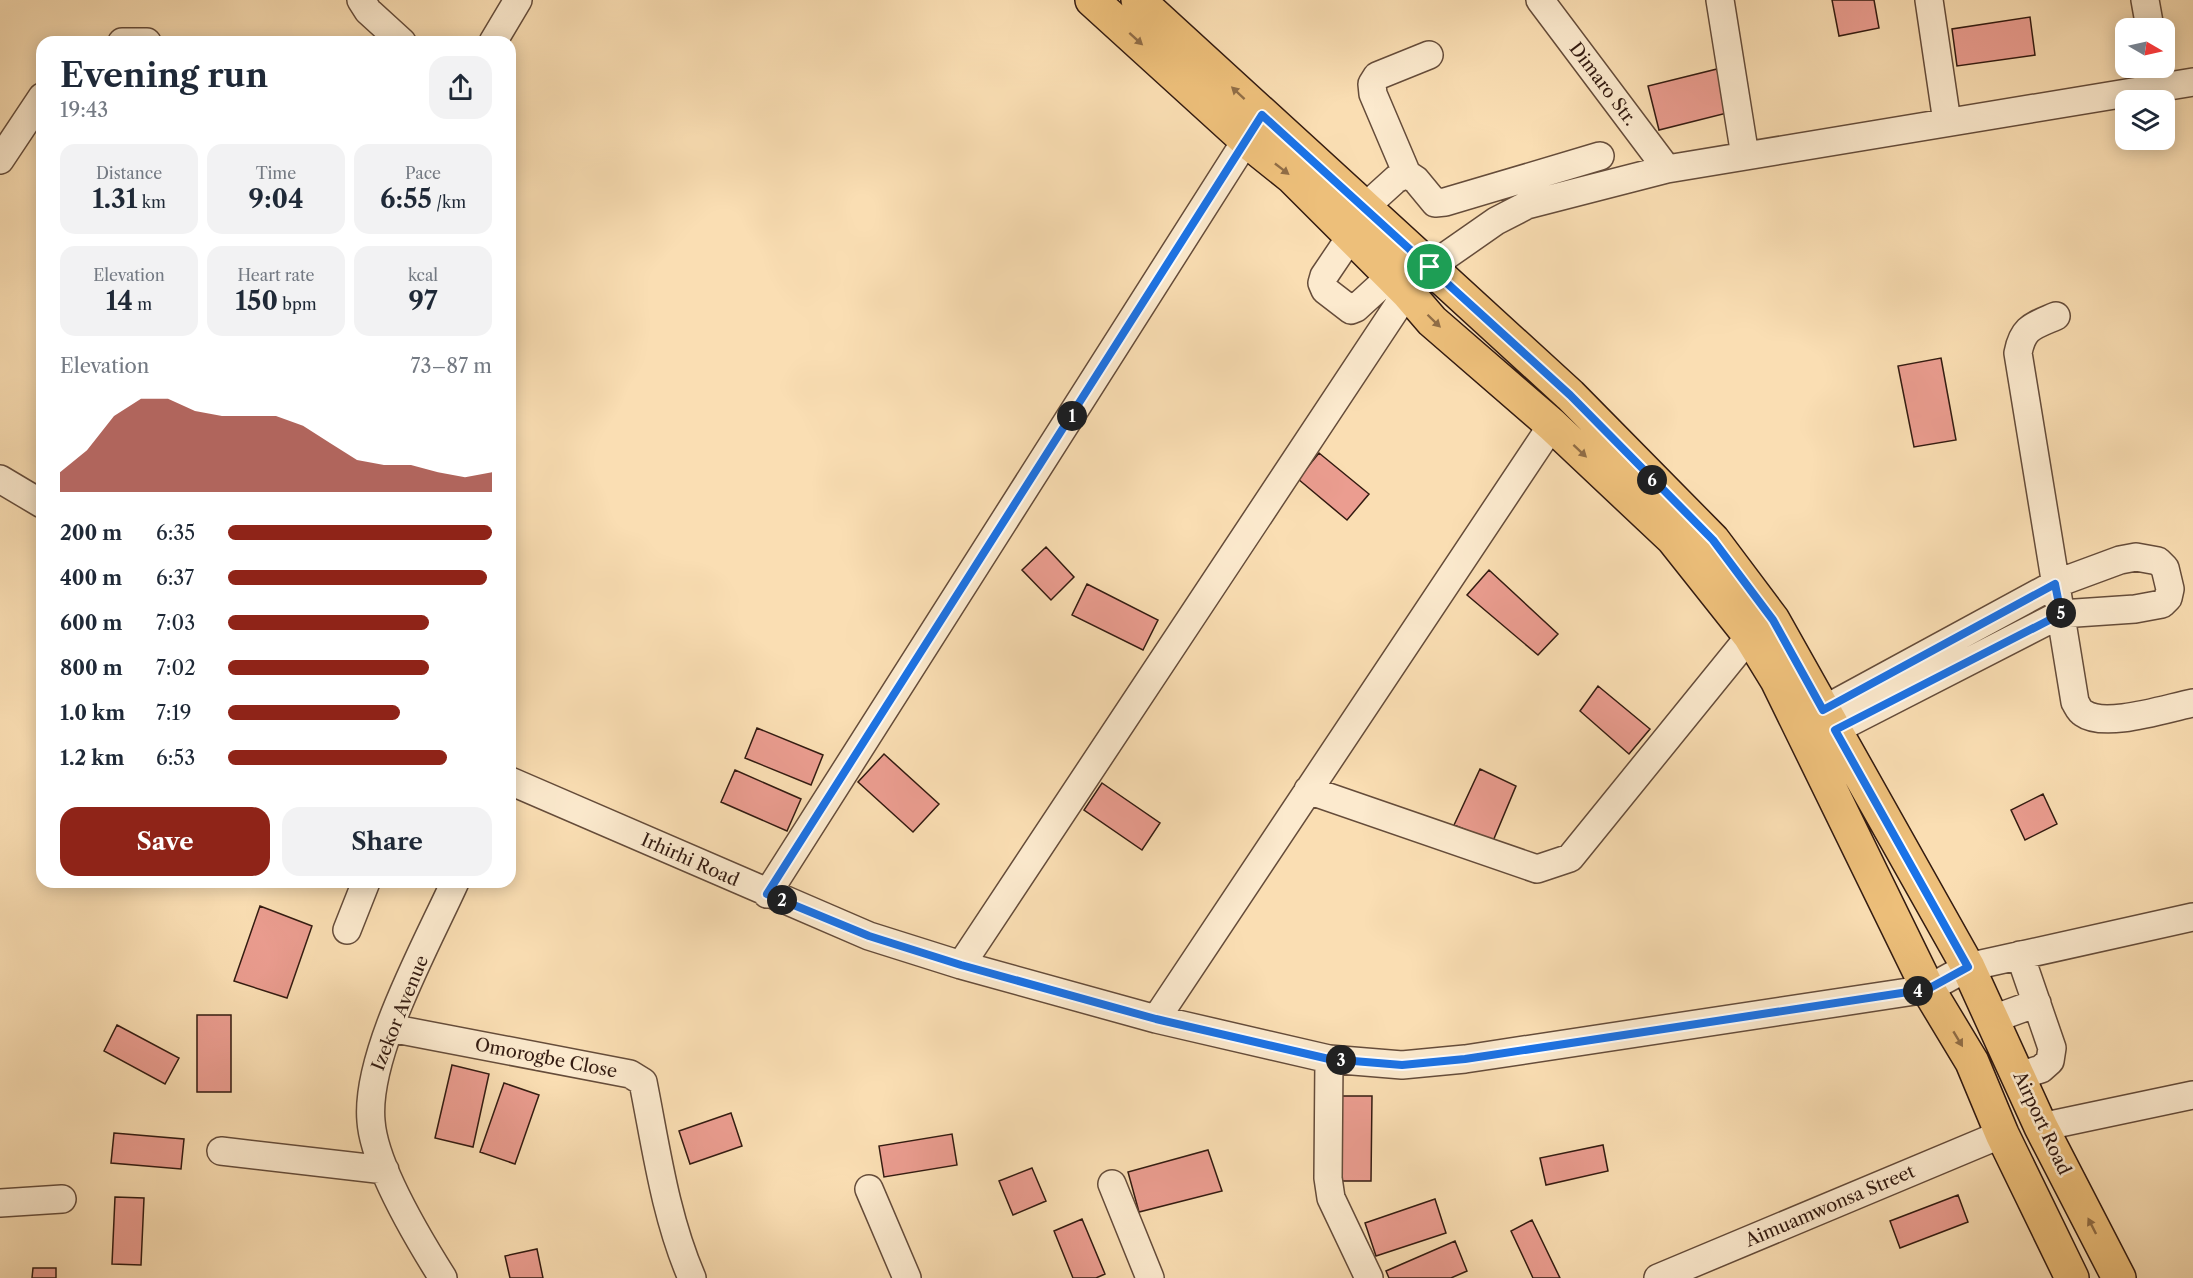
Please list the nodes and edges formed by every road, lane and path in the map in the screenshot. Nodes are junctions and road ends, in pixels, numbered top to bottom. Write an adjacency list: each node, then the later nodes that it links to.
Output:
1 (361, 0): 10 (street)
2 (518, 0): 11 (street)
3 (1092, 0): 18 (main road, one-way to 18)
4 (1138, 0): 18 (main road, one-way to 4)
5 (1540, 0): 22 (street, Dimaro Str.)
6 (1720, 0): 20 (street)
7 (1929, 0): 17 (street)
8 (2145, 0): 9 (street)
9 (2148, 18)
10 (395, 36)
11 (497, 36)
12 (1429, 55): 23 (street)
13 (2153, 78): 17 (street)
14 (2165, 78): 15 (street)
15 (2193, 82)
16 (36, 106): 21 (street)
17 (1947, 122): 20 (street)
18 (1254, 128): 24 (main road); 40 (street)
19 (1600, 156): 23 (street)
20 (1745, 156): 22 (street)
21 (0, 160)
22 (1667, 169): 25 (street)
23 (1407, 174): 24 (street)
24 (1358, 222): 25 (main road, Airport Road); 26 (main road); 26 (street)
25 (1430, 267): 35 (main road, Airport Road)
26 (1399, 284): 28 (main road, one-way to 28); 44 (street)
27 (2056, 316): 31 (street)
28 (1552, 425): 33 (main road, one-way to 33); 37 (street)
29 (0, 479): 30 (street)
30 (36, 500)
31 (2055, 584): 32 (street); 32 (street); 35 (street)
32 (2061, 614): 34 (street); 35 (street)
33 (1750, 636): 37 (street); 46 (main road)
34 (2193, 703)
35 (1829, 720): 45 (main road, Airport Road)
36 (516, 785): 40 (street, Irhirhi Road)
37 (1308, 790): 48 (street)
38 (364, 888): 42 (street)
39 (452, 888): 50 (street, Izekor Avenue)
40 (767, 894): 44 (street, Irhirhi Road)
41 (2193, 918): 43 (street)
42 (347, 930)
43 (2020, 956): 45 (street); 47 (street)
44 (961, 965): 48 (street, Irhirhi Road)
45 (1968, 967): 46 (street); 49 (main road, Airport Road)
46 (1928, 989): 51 (street, Irhirhi Road); 55 (main road, one-way to 55)
47 (2037, 1004): 49 (street); 52 (street)
48 (1156, 1019): 51 (street, Irhirhi Road)
49 (1993, 1019): 52 (main road, Airport Road)
50 (390, 1028): 57 (street, Izekor Avenue); 63 (street, Omorogbe Close)
51 (1329, 1059): 66 (street)
52 (2019, 1076): 54 (main road, Airport Road)
53 (2193, 1095): 54 (street)
54 (2041, 1126): 69 (main road, Airport Road, one-way to 54)
55 (2002, 1134): 67 (street, Aimuamwonsa Street); 68 (main road)
56 (221, 1151): 57 (street)
57 (385, 1170): 62 (street, Izekor Avenue)
58 (1112, 1184): 65 (street)
59 (869, 1189): 64 (street)
60 (62, 1199): 61 (street)
61 (0, 1203)
62 (443, 1278)
63 (692, 1278)
64 (907, 1278)
65 (1150, 1278)
66 (1370, 1278)
67 (1658, 1278)
68 (2072, 1278)
69 (2119, 1278)

